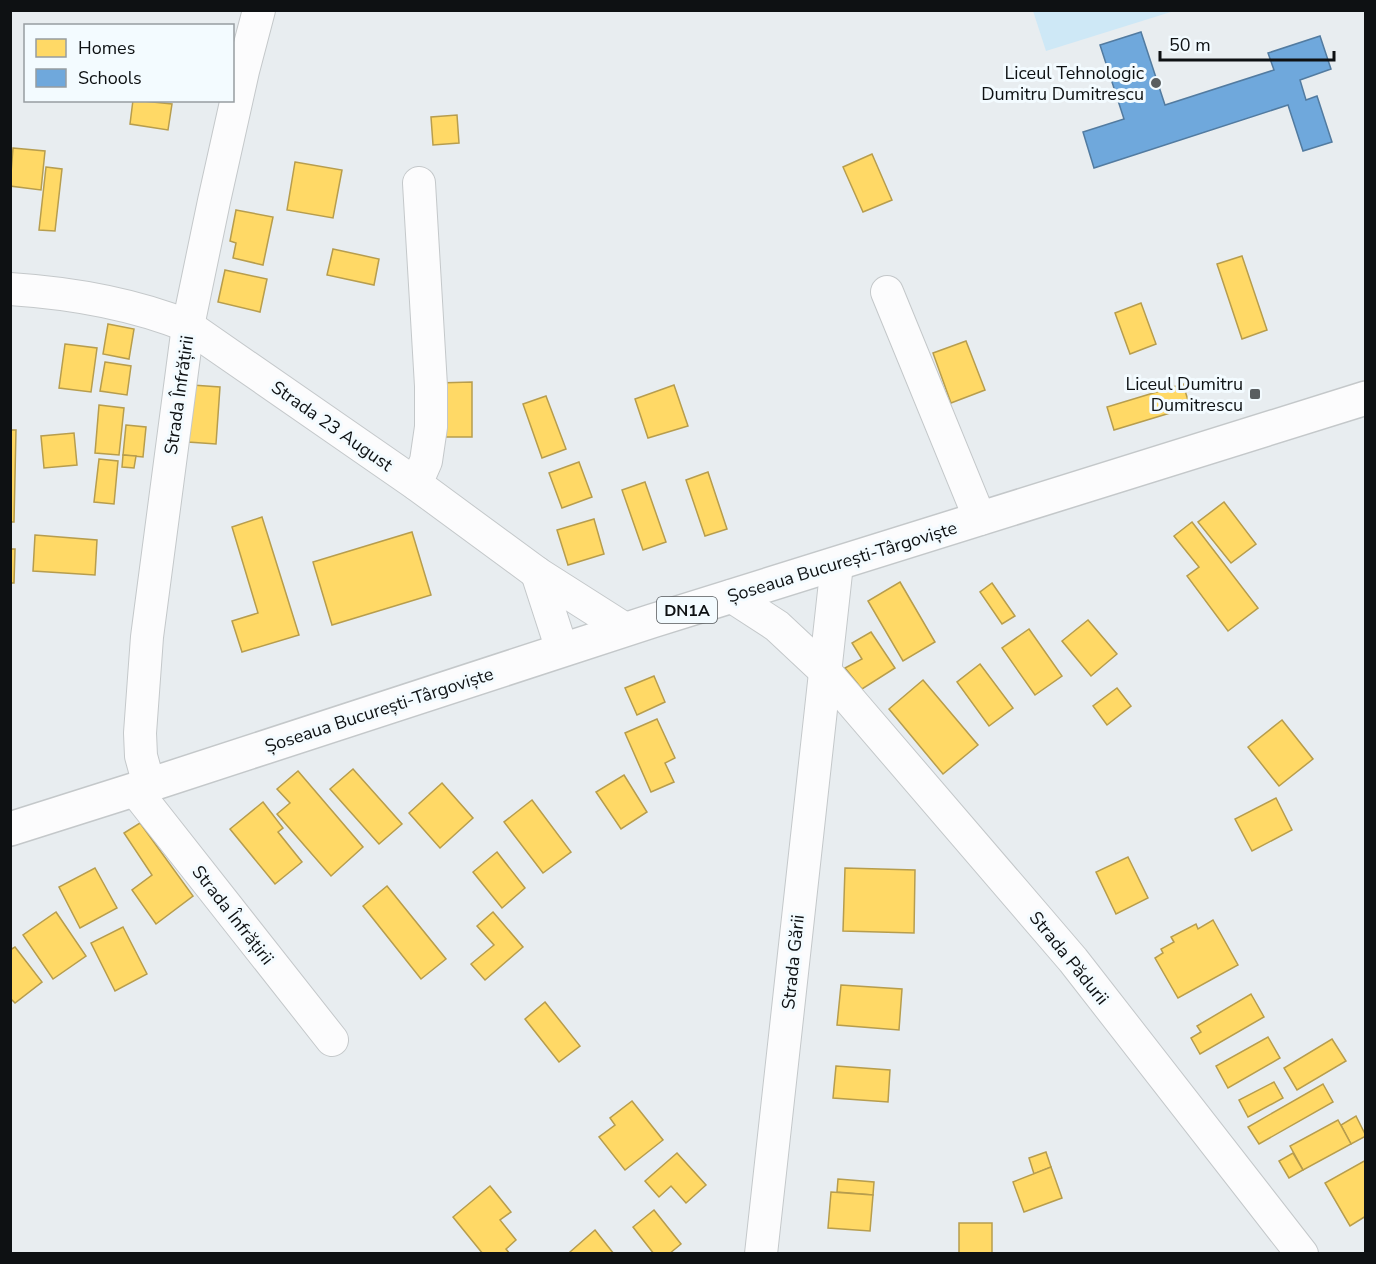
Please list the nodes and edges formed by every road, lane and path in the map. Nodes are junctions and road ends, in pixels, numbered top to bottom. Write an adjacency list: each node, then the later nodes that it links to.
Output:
1 (259, 10): 5 (street, Strada Înfrățirii)
2 (419, 183): 7 (street)
3 (10, 289): 5 (street, Strada 23 August)
4 (887, 292): 8 (street)
5 (188, 326): 7 (street, Strada 23 August); 15 (street, Strada Înfrățirii)
6 (1365, 398): 8 (main road, Șoseaua București-Târgoviște / DN1A)
7 (416, 484): 10 (street, Strada 23 August)
8 (980, 519): 9 (main road, Șoseaua București-Târgoviște / DN1A)
9 (837, 564): 11 (main road, Șoseaua București-Târgoviște / DN1A); 14 (street, Strada Gării)
10 (537, 573): 12 (street, Strada 23 August); 13 (street)
11 (730, 596): 12 (main road, Șoseaua București-Târgoviște / DN1A); 14 (street, Strada Pădurii)
12 (625, 630): 13 (main road, Șoseaua București-Târgoviște / DN1A)
13 (562, 650): 15 (main road, Șoseaua București-Târgoviște / DN1A)
14 (824, 670): 18 (street, Strada Gării); 19 (street, Strada Pădurii)
15 (142, 788): 16 (main road, Șoseaua București-Târgoviște / DN1A); 17 (street, Strada Înfrățirii)
16 (10, 828)
17 (332, 1040)
18 (761, 1254)
19 (1302, 1254)

